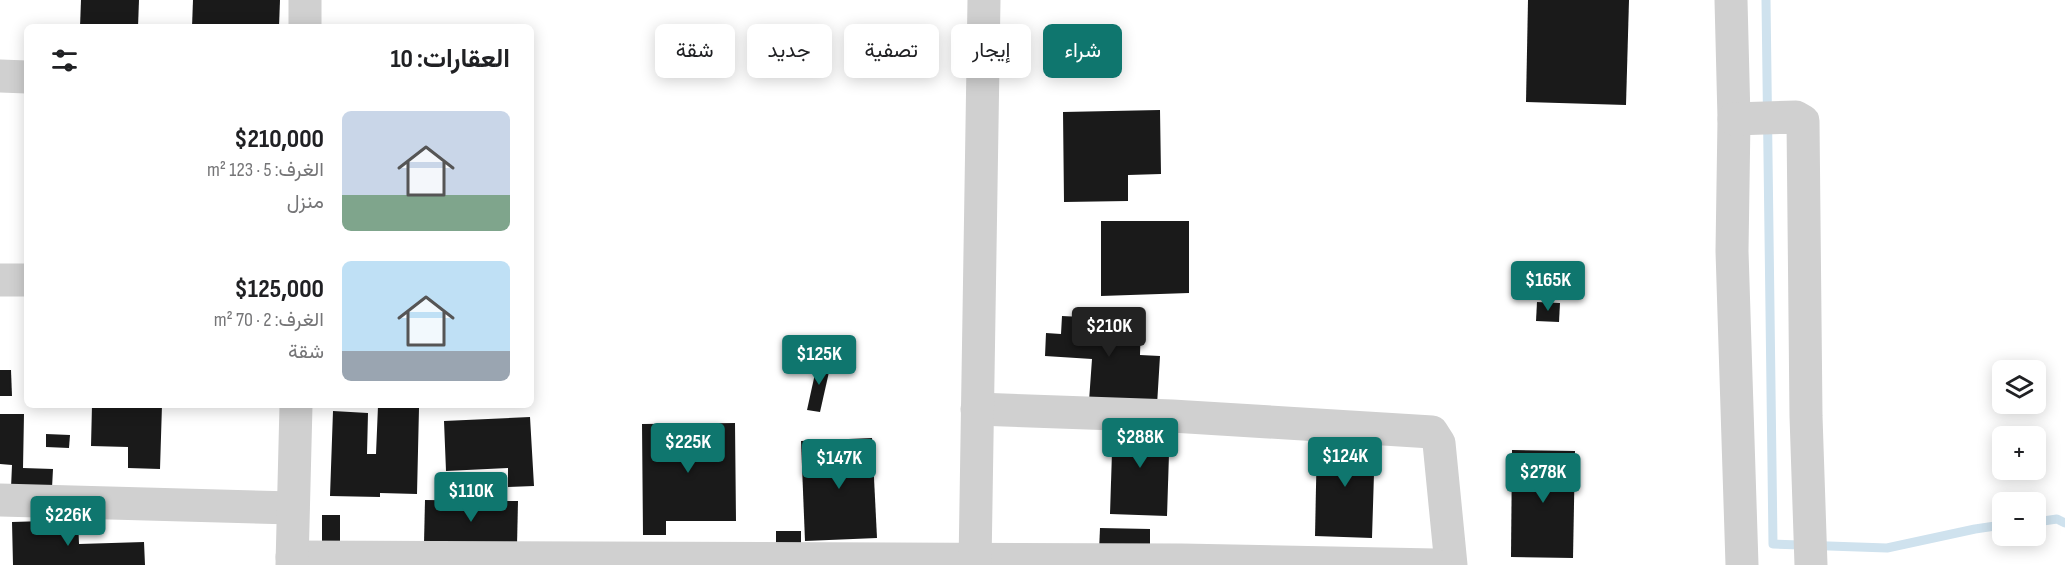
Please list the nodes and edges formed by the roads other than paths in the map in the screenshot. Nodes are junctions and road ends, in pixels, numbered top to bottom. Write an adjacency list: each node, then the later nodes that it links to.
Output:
1 (305, 0): 4 (street)
2 (984, 0): 11 (street)
3 (1731, 0): 7 (street)
4 (305, 24)
5 (0, 76): 6 (street)
6 (24, 77)
7 (1734, 118): 19 (street); 20 (street)
8 (0, 280): 9 (street)
9 (24, 280)
10 (296, 408): 13 (street)
11 (977, 409): 15 (street); 18 (street)
12 (0, 500): 13 (street)
13 (293, 508): 14 (street)
14 (292, 561): 15 (street)
15 (975, 563): 16 (street)
16 (1182, 563): 17 (street)
17 (1435, 565)
18 (1450, 565)
19 (1742, 565)
20 (1811, 565)

